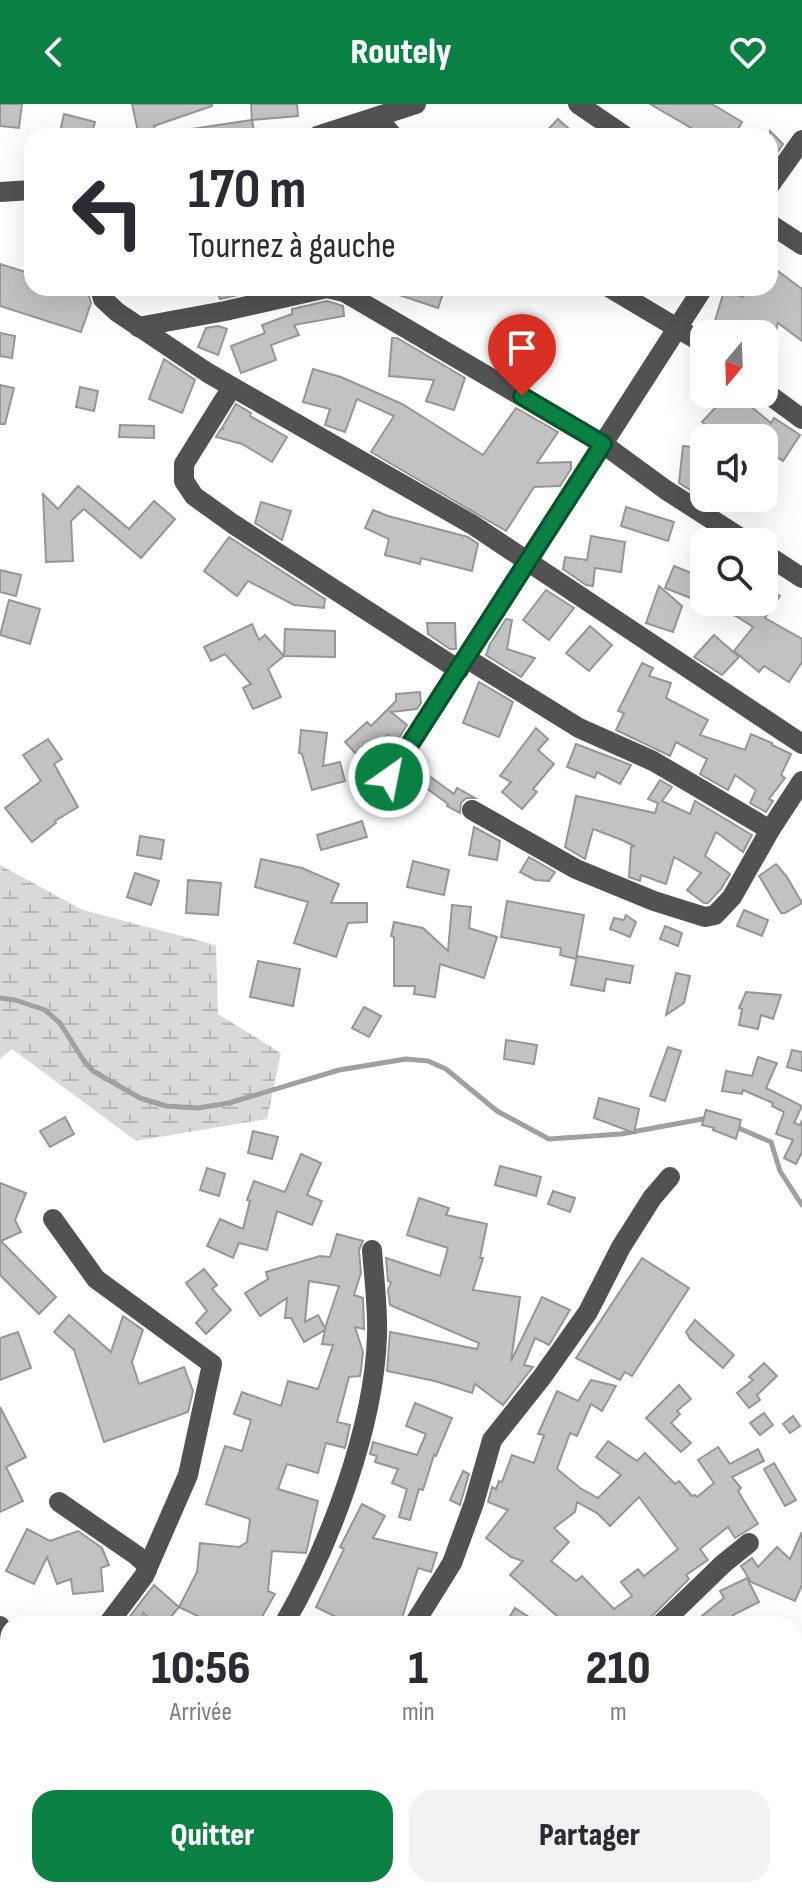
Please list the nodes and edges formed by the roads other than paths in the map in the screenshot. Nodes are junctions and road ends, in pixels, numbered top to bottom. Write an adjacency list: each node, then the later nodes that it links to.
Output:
1 (416, 104): 3 (street)
2 (578, 104): 6 (street)
3 (377, 118): 4 (street); 5 (street)
4 (344, 128)
5 (386, 128)
6 (613, 128)
7 (802, 140): 8 (street)
8 (778, 174)
9 (24, 190): 10 (street)
10 (0, 192)
11 (778, 229): 12 (street)
12 (802, 245)
13 (102, 296): 19 (street)
14 (286, 296): 19 (street)
15 (351, 296): 24 (street)
16 (624, 296): 18 (street)
17 (698, 296): 18 (street)
18 (678, 326): 20 (street); 24 (street)
19 (138, 327): 21 (street)
20 (690, 334)
21 (232, 387): 26 (street); 29 (street)
22 (778, 401): 23 (street)
23 (802, 419)
24 (603, 444): 25 (street); 26 (street)
25 (725, 528)
26 (528, 561): 29 (street); 30 (street)
27 (778, 562): 28 (street)
28 (802, 578)
29 (462, 664): 31 (street); 34 (street)
30 (802, 744)
31 (389, 777)
32 (802, 781): 34 (street)
33 (472, 810): 34 (street)
34 (770, 830)
35 (670, 1177): 43 (street)
36 (53, 1219): 40 (street)
37 (372, 1250): 42 (street)
38 (59, 1502): 40 (street)
39 (749, 1543): 44 (street)
40 (147, 1570): 41 (street)
41 (114, 1616)
42 (288, 1616)
43 (423, 1616)
44 (669, 1616)

